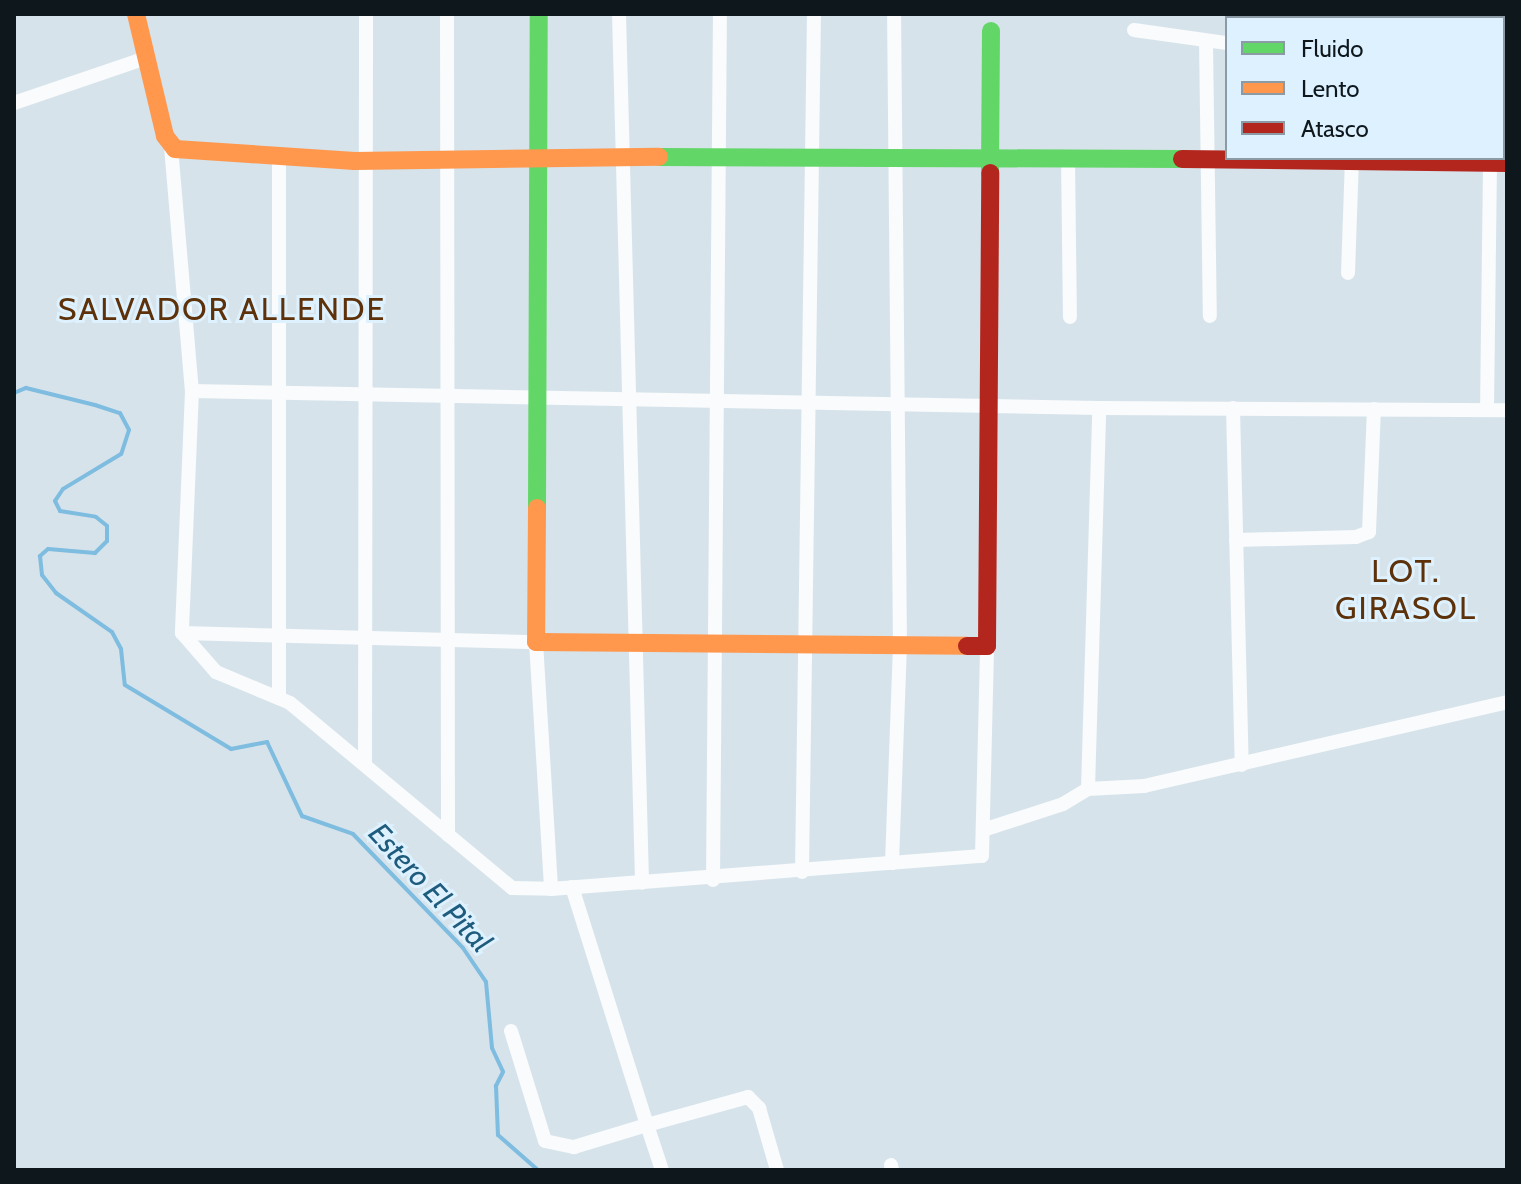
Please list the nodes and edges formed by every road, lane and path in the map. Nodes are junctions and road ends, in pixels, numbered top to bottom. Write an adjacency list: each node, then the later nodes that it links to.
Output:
1 (136, 14): 13 (street)
2 (366, 14): 27 (street)
3 (447, 14): 24 (street)
4 (539, 14): 22 (street)
5 (619, 14): 20 (street)
6 (720, 14): 18 (street)
7 (814, 14): 16 (street)
8 (894, 14): 19 (street)
9 (1134, 30): 11 (street)
10 (991, 31): 21 (street)
11 (1206, 41): 12 (street); 25 (street)
12 (1225, 43)
13 (146, 58): 14 (street); 15 (street)
14 (14, 103)
15 (171, 147): 17 (street); 32 (street)
16 (813, 155): 18 (street); 19 (street); 39 (street)
17 (279, 156): 27 (street); 33 (street)
18 (719, 156): 20 (street); 38 (street)
19 (894, 156): 21 (street); 40 (street)
20 (623, 157): 22 (street); 37 (street)
21 (990, 157): 23 (street); 41 (street)
22 (539, 158): 24 (street); 36 (street)
23 (1068, 158): 25 (street); 31 (street)
24 (447, 160): 27 (street); 35 (street)
25 (1209, 160): 26 (street); 30 (street)
26 (1352, 160): 28 (street); 29 (street)
27 (365, 161): 34 (street)
28 (1495, 161): 45 (street)
29 (1348, 273)
30 (1210, 316)
31 (1070, 317)
32 (192, 391): 33 (street); 48 (street)
33 (280, 393): 34 (street); 49 (street)
34 (365, 395): 35 (street); 50 (street)
35 (447, 397): 36 (street); 51 (street)
36 (537, 399): 37 (street); 52 (street)
37 (631, 401): 38 (street); 53 (street)
38 (718, 402): 39 (street); 54 (street)
39 (811, 404): 40 (street); 55 (street)
40 (898, 405): 41 (street); 56 (street)
41 (987, 406): 42 (street); 57 (street)
42 (1099, 408): 43 (street); 62 (street)
43 (1233, 408): 44 (street); 47 (street)
44 (1374, 409): 45 (street); 47 (street)
45 (1487, 410): 46 (street)
46 (1507, 410)
47 (1236, 540): 61 (street)
48 (182, 633): 49 (street); 58 (street)
49 (279, 636): 50 (street); 58 (street)
50 (365, 638): 51 (street); 60 (street)
51 (448, 639): 52 (street); 64 (street)
52 (536, 642): 53 (street); 70 (street)
53 (637, 643): 54 (street); 68 (street)
54 (718, 644): 55 (street); 67 (street)
55 (809, 645): 56 (street); 66 (street)
56 (900, 646): 57 (street); 65 (street)
57 (987, 646): 63 (street)
58 (279, 698): 60 (street)
59 (1507, 702): 61 (street)
60 (365, 765): 64 (street)
61 (1242, 765): 62 (street)
62 (1088, 789): 63 (street)
63 (983, 830): 65 (street)
64 (448, 835): 70 (street)
65 (892, 863): 66 (street)
66 (802, 872): 67 (street)
67 (713, 880): 68 (street)
68 (642, 883): 69 (street)
69 (572, 887): 70 (street); 72 (street)
70 (551, 889)
71 (511, 1031): 72 (street)
72 (647, 1125): 73 (street); 74 (street)
73 (662, 1170)
74 (777, 1170)

